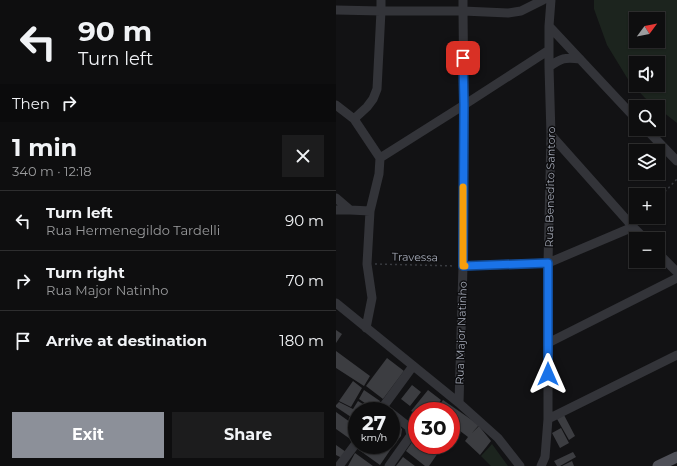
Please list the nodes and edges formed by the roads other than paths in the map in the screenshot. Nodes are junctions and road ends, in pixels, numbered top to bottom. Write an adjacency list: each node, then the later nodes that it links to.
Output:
1 (381, 0): 6 (street)
2 (463, 0): 7 (street, Rua Major Natinho)
3 (542, 0): 7 (street)
4 (551, 0): 8 (street, Rua Benedito Santoro)
5 (336, 10): 6 (street)
6 (381, 11): 7 (street); 15 (street)
7 (462, 11): 13 (street, Rua Major Natinho)
8 (549, 26): 9 (street, Rua Benedito Santoro); 10 (street)
9 (549, 50): 11 (street, Rua Benedito Santoro); 13 (street)
10 (580, 59): 11 (street); 14 (street)
11 (549, 67): 16 (street, Rua Benedito Santoro)
12 (336, 105): 15 (street)
13 (464, 105): 18 (street); 28 (street, Rua Major Natinho)
14 (629, 112)
15 (354, 119): 18 (street)
16 (551, 135): 24 (street); 27 (street, Rua Benedito Santoro)
17 (653, 136): 19 (street)
18 (380, 158): 23 (street)
19 (677, 161)
20 (336, 198): 22 (street)
21 (336, 210): 22 (street)
22 (350, 210): 23 (street)
23 (370, 212): 32 (street)
24 (632, 227): 25 (street); 27 (street)
25 (637, 232)
26 (665, 259): 29 (street)
27 (548, 263): 28 (street); 33 (street, Rua Benedito Santoro)
28 (463, 266): 38 (street, Rua Major Natinho)
29 (677, 272)
30 (677, 278): 33 (street)
31 (336, 303): 32 (street)
32 (366, 328): 35 (street)
33 (548, 343): 40 (street, Rua Benedito Santoro)
34 (677, 355): 40 (street)
35 (413, 366): 36 (street); 37 (street)
36 (389, 402)
37 (458, 402)
38 (459, 402)
39 (460, 404): 48 (street)
40 (548, 419): 49 (street, Rua Benedito Santoro)
41 (400, 420): 42 (street)
42 (400, 450)
43 (348, 454): 46 (street)
44 (398, 454): 47 (street)
45 (677, 457): 50 (main road)
46 (339, 466)
47 (389, 466)
48 (520, 466)
49 (541, 466)
50 (658, 466)

